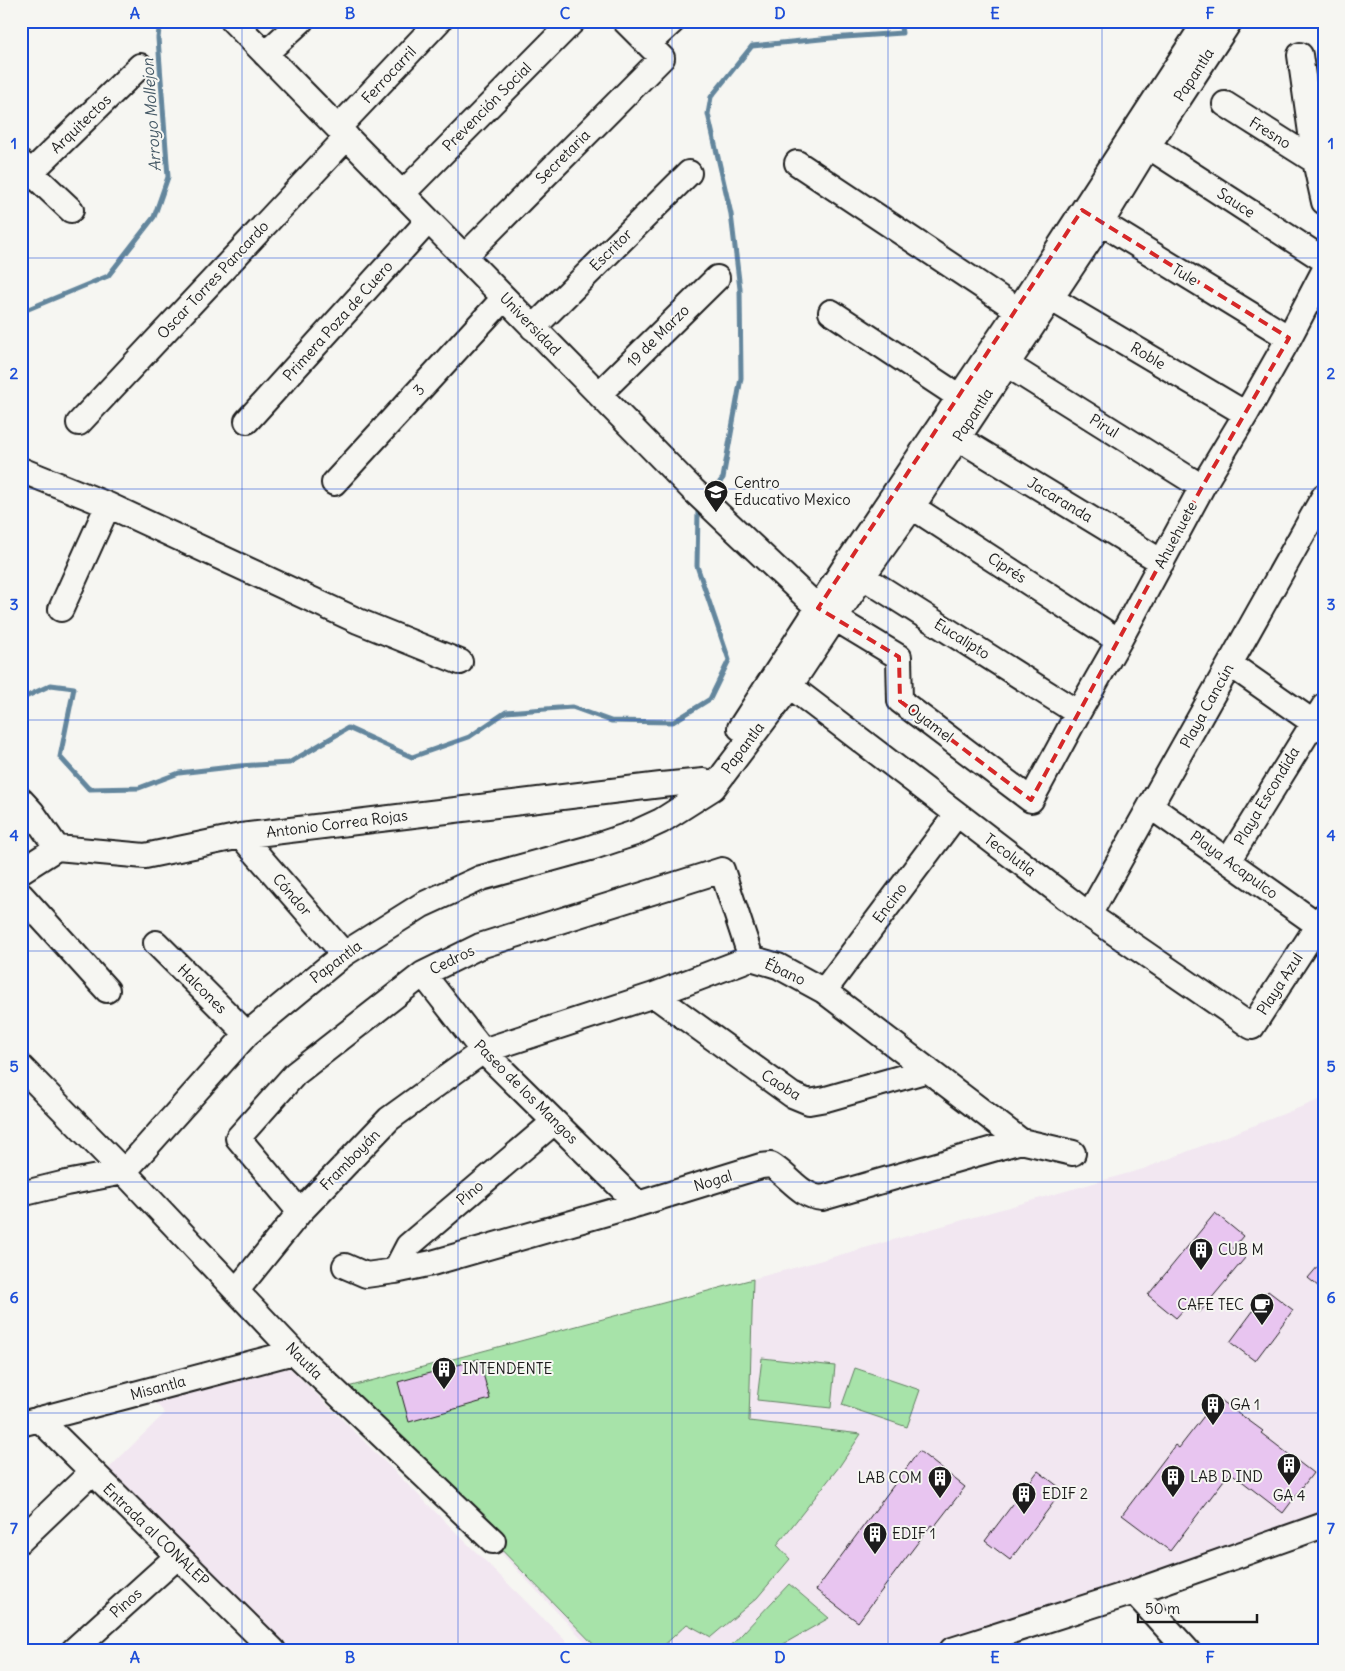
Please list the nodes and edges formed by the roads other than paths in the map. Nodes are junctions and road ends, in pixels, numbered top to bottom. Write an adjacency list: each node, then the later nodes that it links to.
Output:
1 (233, 21): 10 (street, Universidad)
2 (300, 21): 10 (street)
3 (439, 21): 14 (street, Ferrocarril)
4 (573, 21): 20 (street, Prevención Social)
5 (625, 21): 9 (street)
6 (673, 21): 9 (street, Secretaria)
7 (1206, 21): 23 (street, Papantla)
8 (1230, 21): 15 (street, Papantla)
9 (655, 51): 25 (street, Secretaria)
10 (265, 54): 14 (street, Universidad)
11 (1300, 55): 16 (street)
12 (140, 66): 18 (street, Arquitectos)
13 (1225, 104): 16 (street, Fresno)
14 (342, 133): 20 (street, Universidad); 40 (street, Oscar Torres Pancardo)
15 (1148, 146): 23 (street, Papantla); 26 (street, Sauce)
16 (1315, 161): 21 (street)
17 (797, 163): 31 (street)
18 (24, 173): 22 (street)
19 (690, 173): 33 (street, Escritor)
20 (402, 194): 24 (street, Universidad)
21 (1324, 202)
22 (71, 210)
23 (1091, 216): 30 (street, Papantla); 31 (street, Papantla); 34 (street, Tule)
24 (428, 220): 25 (street, Universidad); 39 (street, Primera Poza de Cuero)
25 (464, 256): 29 (street, Universidad)
26 (1324, 260)
27 (1324, 271): 34 (street, Ahuehuete)
28 (717, 278): 36 (street, 19 de Marzo)
29 (504, 298): 33 (street, Universidad); 43 (street, 3)
30 (1050, 298): 35 (street, Papantla); 38 (street, Roble)
31 (1018, 310): 37 (street, Papantla)
32 (831, 312): 37 (street)
33 (533, 328): 36 (street, Universidad)
34 (1289, 338): 38 (street, Ahuehuete)
35 (1006, 364): 41 (street, Papantla); 44 (street, Pirul)
36 (599, 394): 51 (street, Universidad)
37 (958, 396): 46 (street, Papantla)
38 (1246, 414): 44 (street, Ahuehuete)
39 (247, 421)
40 (79, 423)
41 (958, 438): 46 (street, Papantla); 48 (street, Jacaranda)
42 (21, 470): 47 (street)
43 (334, 483)
44 (1202, 487): 48 (street, Ahuehuete)
45 (1324, 496): 54 (street, Playa Cancún)
46 (903, 501): 49 (street, Papantla); 52 (street, Ciprés)
47 (108, 506): 50 (street); 53 (street)
48 (1162, 562): 52 (street, Ahuehuete)
49 (854, 571): 51 (street, Papantla); 56 (street, Eucalipto)
50 (62, 609)
51 (826, 613): 55 (street, Papantla); 61 (street, Oyamel)
52 (1119, 641): 56 (street, Ahuehuete)
53 (460, 662)
54 (1230, 664): 57 (street); 62 (street, Playa Cancún)
55 (782, 681): 59 (street, Papantla); 63 (street, Tecolutla)
56 (1078, 713): 61 (street, Ahuehuete)
57 (1320, 720): 67 (street, Playa Escondida)
58 (661, 785): 59 (street, Antonio Correa Rojas); 64 (street); 65 (street, Antonio Correa Rojas)
59 (706, 788): 64 (street, Papantla)
60 (21, 800): 66 (street)
61 (1032, 800)
62 (1150, 806): 67 (street, Playa Acapulco); 70 (street, Playa Cancún)
63 (956, 814): 70 (street, Tecolutla); 77 (street, Encino)
64 (661, 821): 73 (street, Papantla)
65 (241, 836): 66 (street, Antonio Correa Rojas); 73 (street, Cóndor)
66 (57, 848): 68 (street)
67 (1228, 861): 71 (street, Playa Acapulco)
68 (21, 871)
69 (21, 895): 76 (street)
70 (1089, 915): 79 (street, Tecolutla)
71 (1321, 921): 79 (street, Playa Azul)
72 (156, 943): 80 (street, Halcones)
73 (344, 954): 80 (street, Papantla)
74 (751, 958): 75 (street, Cedros); 77 (street, Ébano); 78 (street, Ébano)
75 (423, 974): 81 (street, Paseo de los Mangos); 90 (street, Cedros)
76 (107, 990)
77 (824, 991): 83 (street, Ébano)
78 (654, 995): 81 (street, Ébano); 83 (street, Caoba)
79 (1252, 1027)
80 (247, 1034): 87 (street, Papantla)
81 (483, 1051): 84 (street, Paseo de los Mangos); 90 (street, Framboyán)
82 (21, 1067): 87 (street, Nautla)
83 (928, 1070): 85 (street, Ébano)
84 (554, 1122): 89 (street, Paseo de los Mangos); 92 (street, Pino)
85 (1021, 1141): 86 (street, Nogal); 89 (street, Nogal)
86 (1073, 1153)
87 (124, 1172): 88 (street); 93 (street, Nautla)
88 (21, 1194)
89 (638, 1204): 92 (street, Nogal)
90 (300, 1212): 93 (street, Framboyán)
91 (345, 1266): 92 (street, Nogal)
92 (395, 1271)
93 (237, 1290): 94 (street, Nautla)
94 (294, 1352): 95 (street, Misantla); 99 (street, Nautla)
95 (30, 1421): 96 (street, Entrada al CONALEP)
96 (92, 1472): 98 (street); 100 (street, Entrada al CONALEP)
97 (1324, 1525): 101 (street)
98 (21, 1540)
99 (493, 1541)
100 (178, 1556): 102 (street, Pinos); 103 (street, Entrada al CONALEP)
101 (1134, 1592): 104 (street); 105 (street)
102 (74, 1650)
103 (274, 1650)
104 (952, 1650)
105 (1187, 1650)

